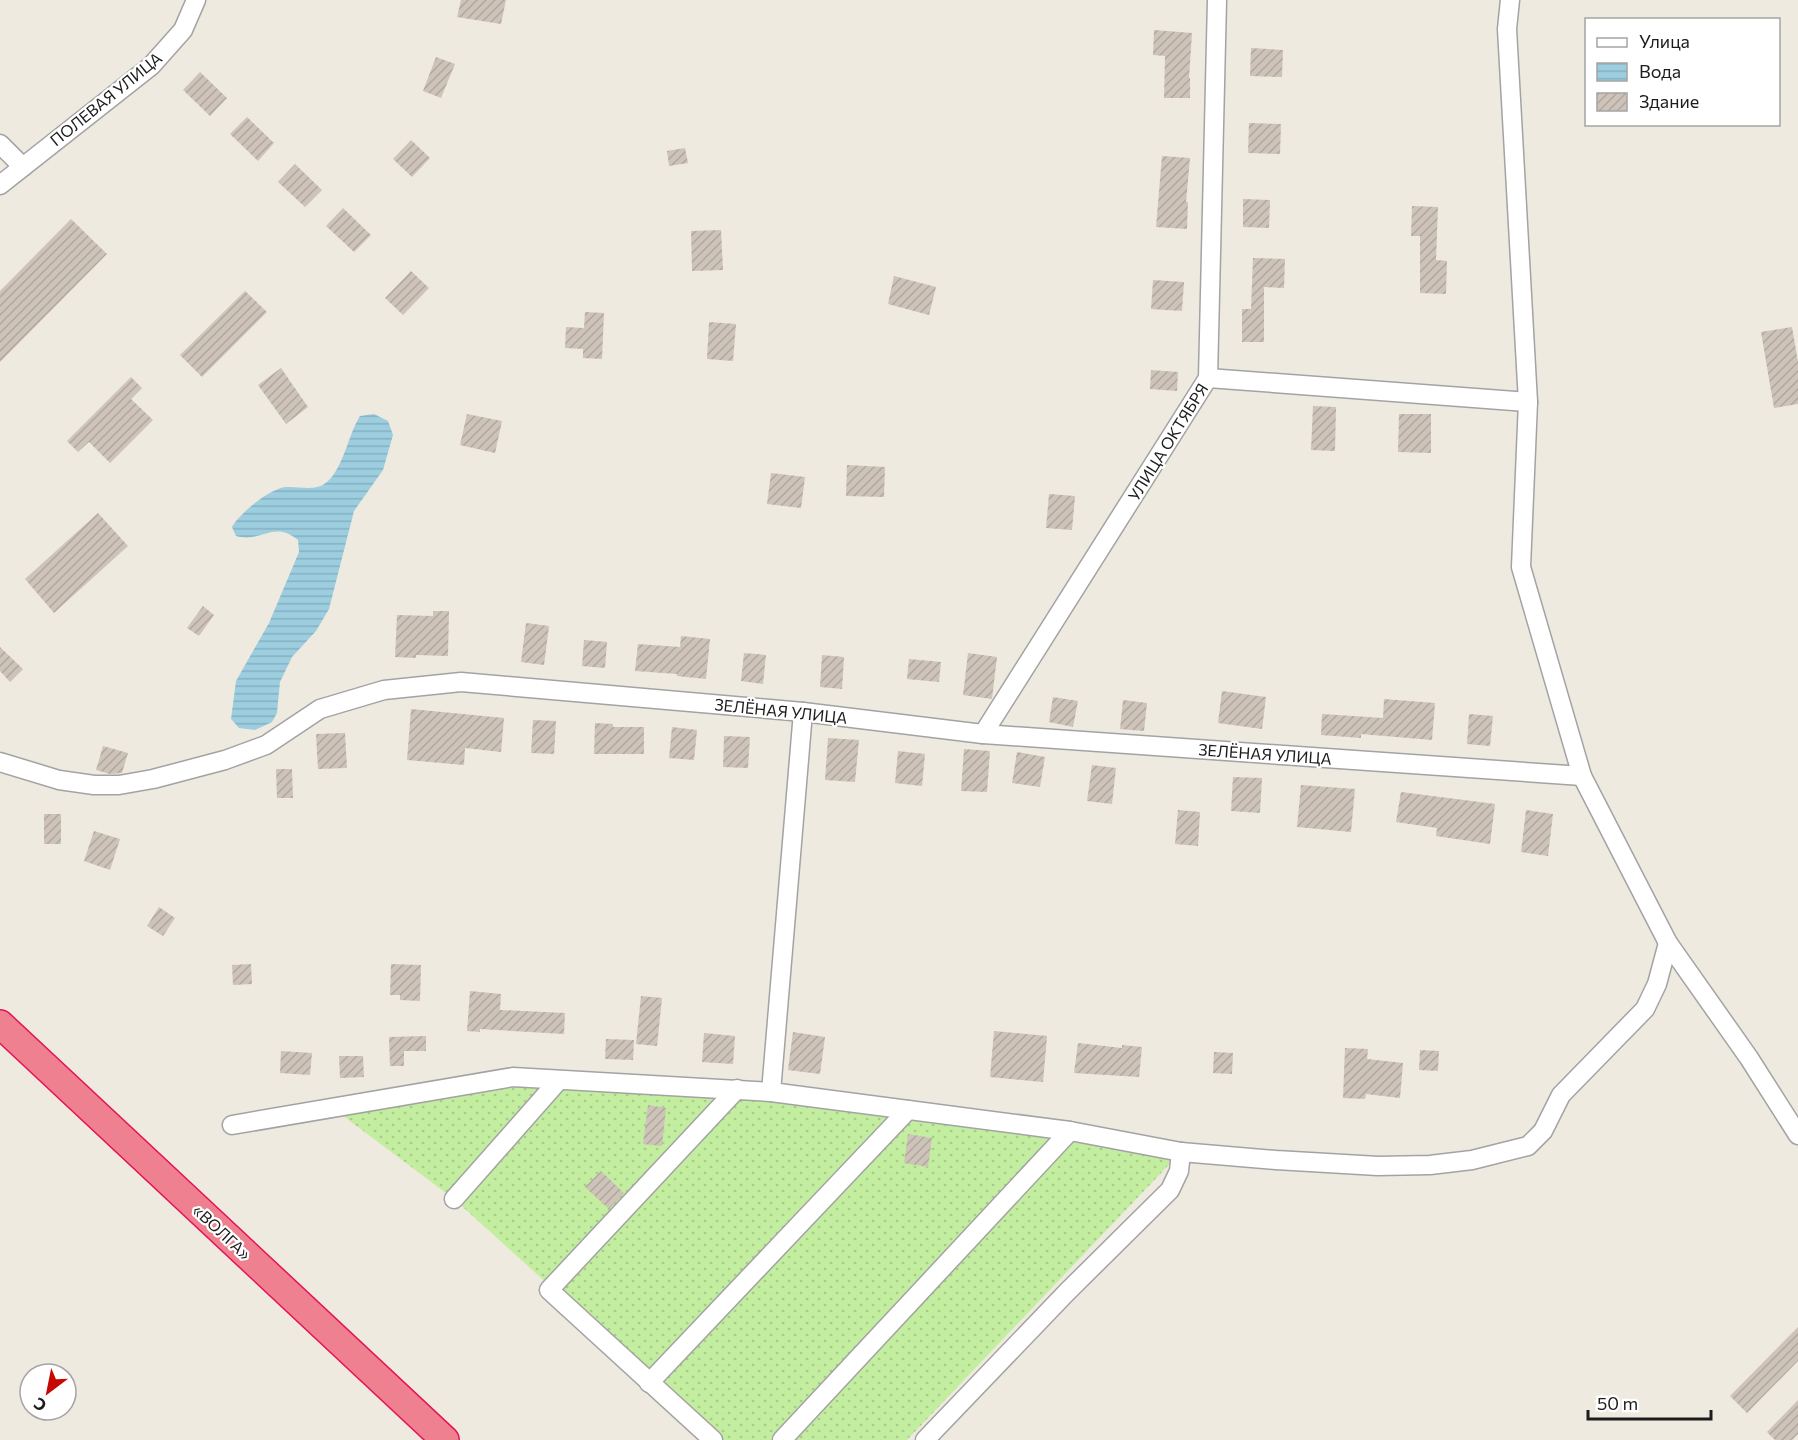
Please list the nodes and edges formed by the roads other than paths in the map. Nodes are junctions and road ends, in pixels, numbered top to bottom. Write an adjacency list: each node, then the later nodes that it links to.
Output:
1 (196, 0): 5 (street, ПОЛЕВАЯ УЛИЦА)
2 (1217, 0): 7 (street, УЛИЦА ОКТЯБРЯ)
3 (1510, 0): 8 (street)
4 (0, 144): 5 (street)
5 (22, 167): 6 (street, ПОЛЕВАЯ УЛИЦА)
6 (0, 185)
7 (1208, 378): 8 (street); 10 (street, УЛИЦА ОКТЯБРЯ)
8 (1528, 402): 12 (street)
9 (803, 712): 10 (street, ЗЕЛЁНАЯ УЛИЦА); 11 (street, ЗЕЛЁНАЯ УЛИЦА); 17 (street)
10 (983, 734): 12 (street, ЗЕЛЁНАЯ УЛИЦА)
11 (0, 762)
12 (1582, 776): 13 (street)
13 (1668, 943): 21 (street); 22 (street)
14 (0, 1024): 25 (highway, «ВОЛГА»)
15 (559, 1080): 16 (street); 19 (street); 23 (street)
16 (737, 1089): 17 (street); 24 (street)
17 (771, 1092): 18 (street)
18 (908, 1110): 20 (street); 24 (street)
19 (232, 1125)
20 (1070, 1131): 22 (street); 27 (street)
21 (1798, 1136)
22 (1181, 1152): 28 (street)
23 (454, 1199)
24 (649, 1383): 26 (street)
25 (445, 1440)
26 (713, 1440)
27 (782, 1440)
28 (925, 1440)

